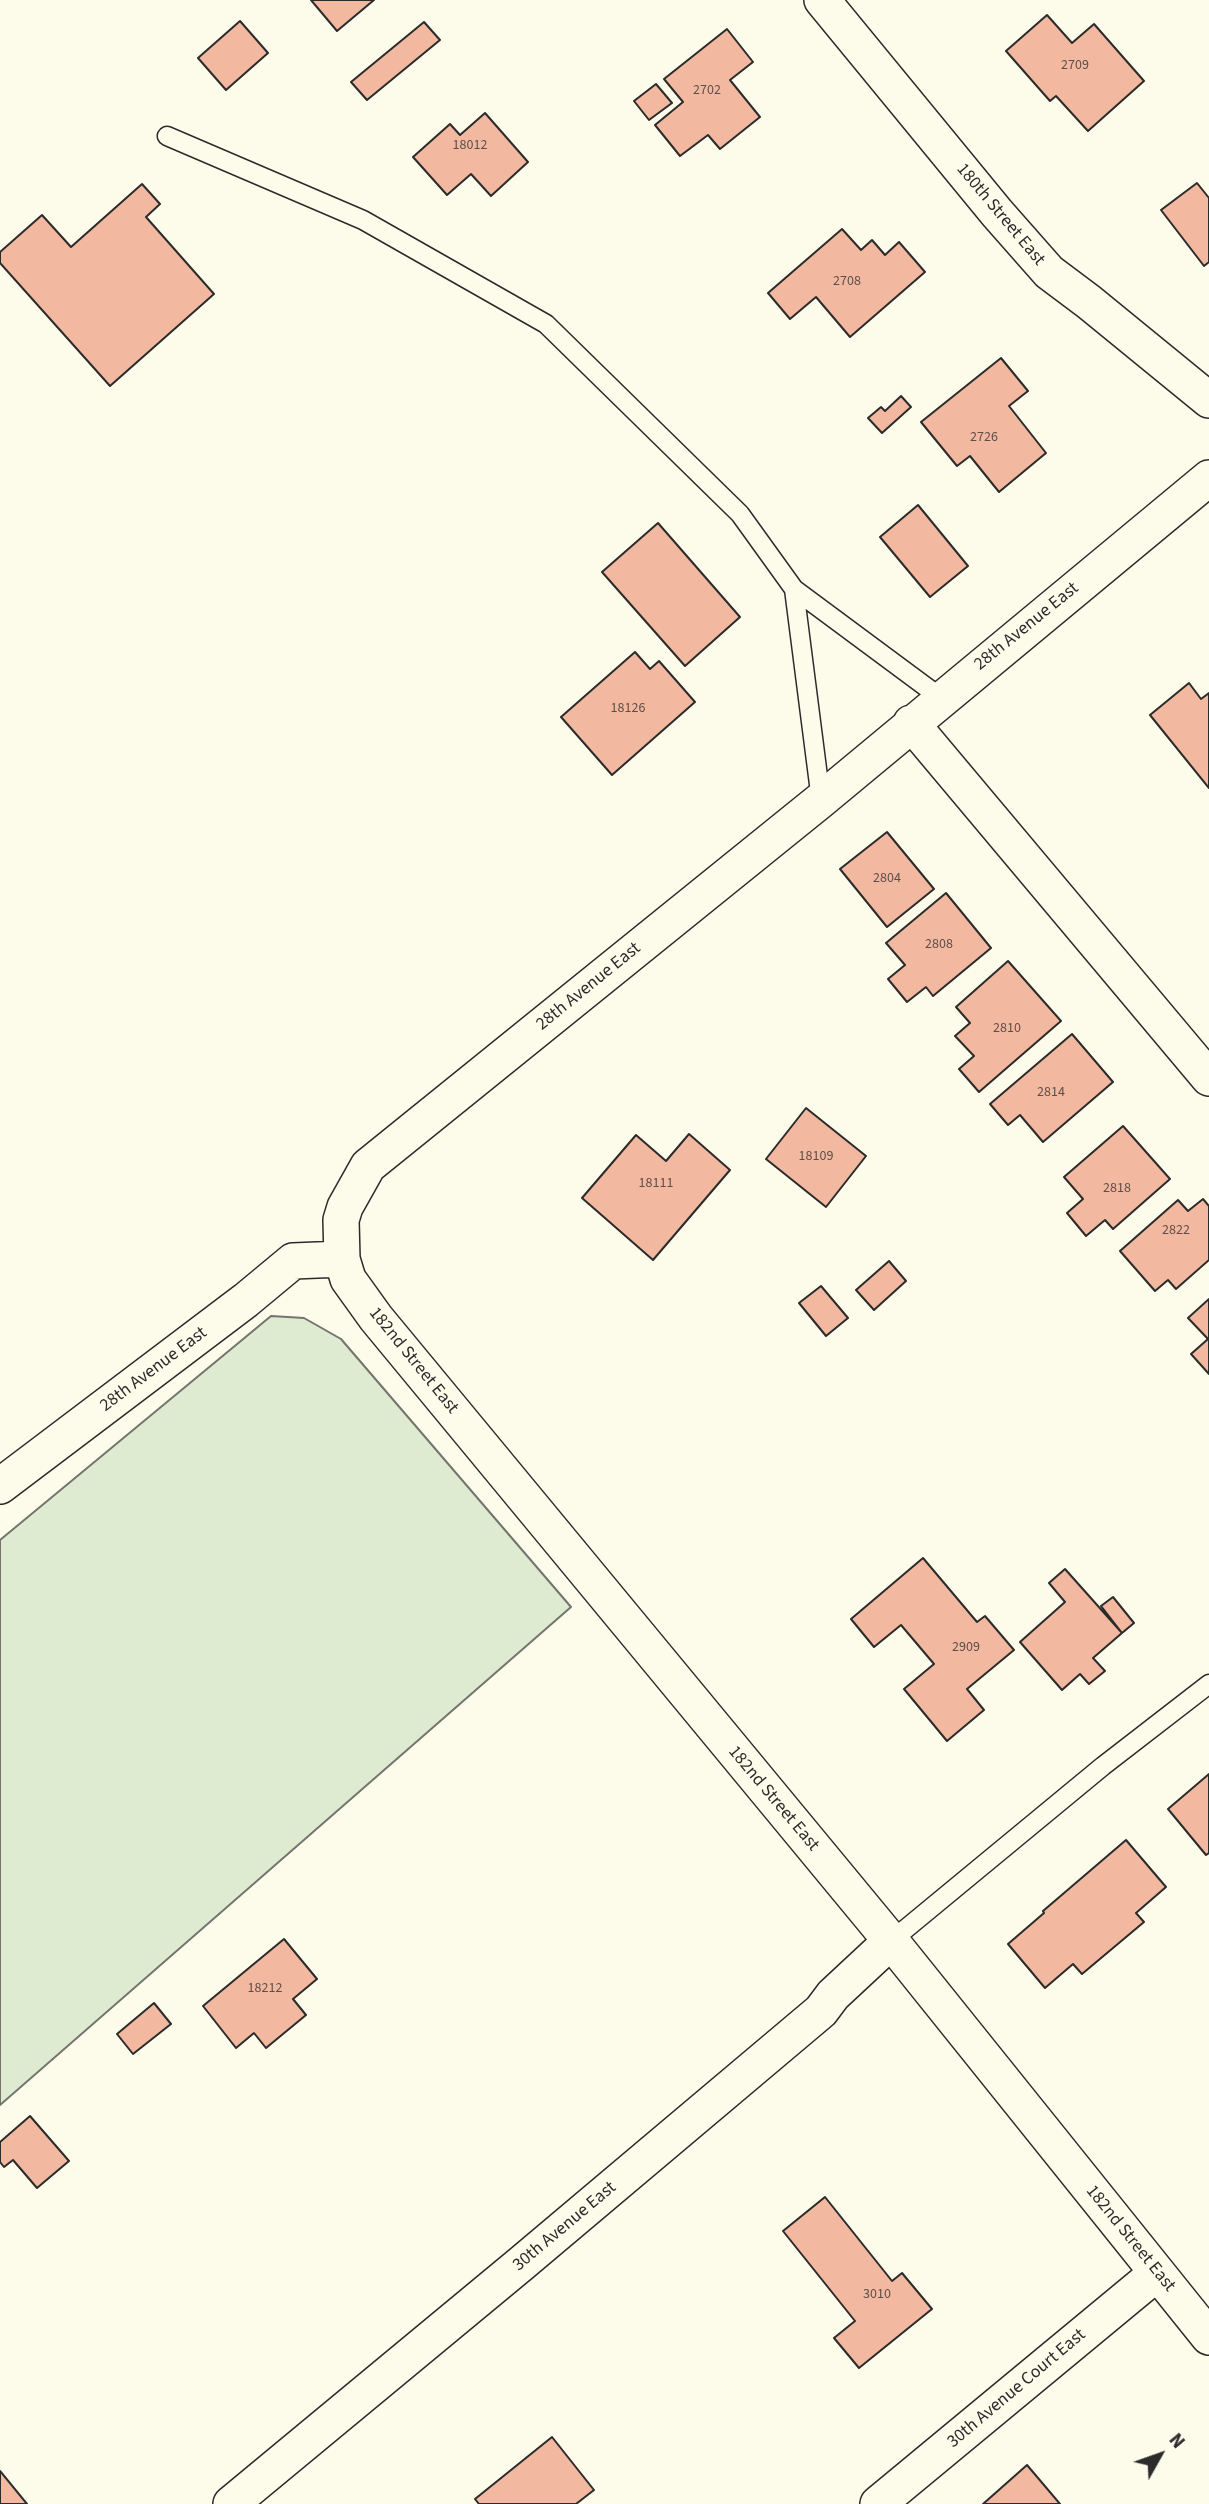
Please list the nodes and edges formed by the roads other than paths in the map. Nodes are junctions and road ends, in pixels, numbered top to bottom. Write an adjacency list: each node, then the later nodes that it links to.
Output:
1 (822, 0): 3 (street, 180th Street East)
2 (167, 136): 5 (lane)
3 (1209, 400)
4 (1209, 478): 6 (street, 28th Avenue East)
5 (794, 589): 6 (lane); 8 (lane)
6 (941, 698): 7 (street, 28th Avenue East)
7 (911, 723): 8 (street, 28th Avenue East); 9 (street)
8 (821, 800): 10 (street, 28th Avenue East)
9 (1209, 1078)
10 (342, 1259): 11 (street, 28th Avenue East); 13 (street, 182nd Street East)
11 (0, 1486)
12 (1209, 1684): 13 (lane)
13 (891, 1941): 14 (street, 182nd Street East); 16 (street, 30th Avenue East)
14 (1157, 2273): 15 (street, 182nd Street East); 17 (street, 30th Avenue Court East)
15 (1209, 2337)
16 (230, 2504)
17 (878, 2504)

